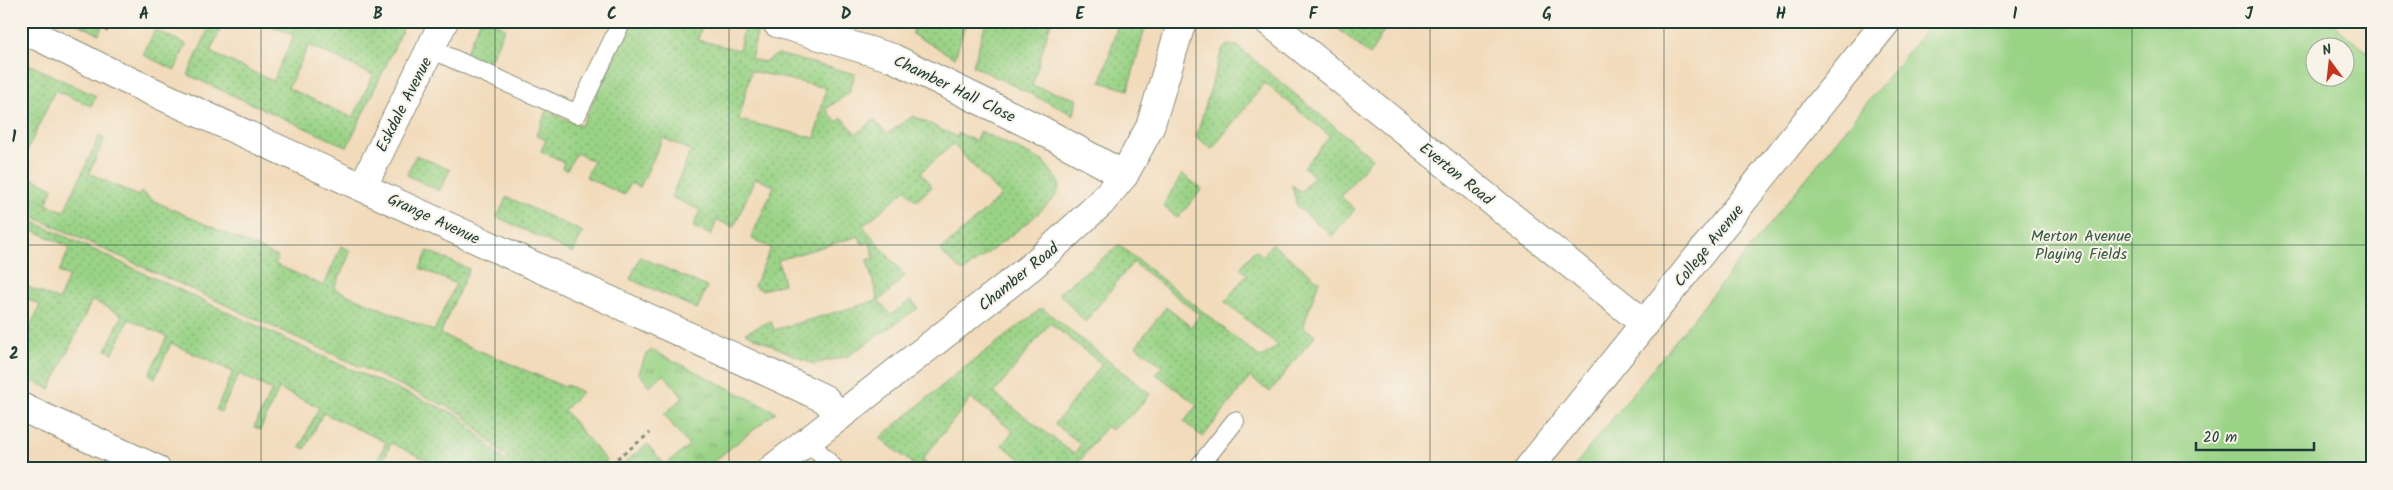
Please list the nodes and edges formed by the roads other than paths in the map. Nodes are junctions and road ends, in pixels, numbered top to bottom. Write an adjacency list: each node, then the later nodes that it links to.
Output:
1 (444, 21): 8 (street, Eskdale Avenue)
2 (622, 21): 8 (lane)
3 (1182, 21): 9 (street, Chamber Road)
4 (1268, 21): 11 (street, Everton Road)
5 (1887, 21): 11 (street, College Avenue)
6 (777, 23): 9 (street, Chamber Hall Close)
7 (21, 28): 10 (street, Grange Avenue)
8 (431, 49): 10 (street, Eskdale Avenue)
9 (1124, 175): 13 (street, Chamber Road)
10 (362, 186): 13 (street, Grange Avenue)
11 (1645, 324): 20 (street, College Avenue)
12 (21, 407): 16 (street)
13 (840, 416): 15 (street, Chamber Road)
14 (1235, 421): 19 (lane)
15 (808, 441): 17 (street, Chamber Road); 18 (lane)
16 (156, 469)
17 (772, 469)
18 (835, 469)
19 (1197, 469)
20 (1528, 469)

